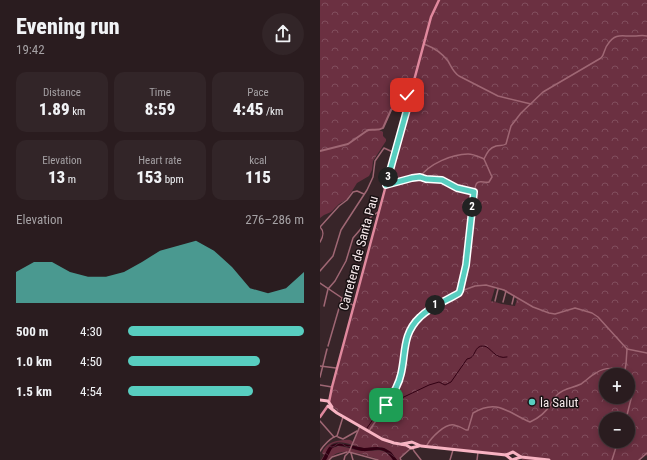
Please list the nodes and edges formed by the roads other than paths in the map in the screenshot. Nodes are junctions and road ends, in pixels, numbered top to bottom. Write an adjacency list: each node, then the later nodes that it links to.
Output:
1 (439, 0): 3 (main road, Carretera de Santa Pau)
2 (647, 36): 5 (street)
3 (424, 44): 4 (main road, Carretera de Santa Pau); 5 (street)
4 (411, 95): 6 (street); 7 (main road, Carretera de Santa Pau)
5 (530, 104): 8 (street)
6 (320, 151)
7 (395, 153): 10 (main road, Carretera de Santa Pau); 12 (street)
8 (484, 159): 9 (street); 11 (street)
9 (420, 177): 10 (street); 11 (street)
10 (386, 185): 13 (main road, Carretera de Santa Pau)
11 (474, 192): 22 (street)
12 (364, 194): 14 (street); 16 (street)
13 (380, 210): 20 (street); 29 (main road, Carretera de Santa Pau)
14 (320, 227): 15 (street)
15 (320, 242)
16 (320, 271)
17 (321, 284): 18 (street); 20 (street)
18 (320, 288)
19 (498, 288): 21 (street); 22 (street); 25 (street)
20 (328, 289): 24 (street); 28 (street)
21 (506, 291): 23 (street); 26 (street)
22 (459, 293): 46 (street)
23 (514, 296): 27 (street); 32 (street)
24 (342, 298): 29 (street); 30 (street)
25 (495, 301)
26 (504, 302)
27 (512, 304)
28 (324, 306)
29 (354, 306): 35 (main road, Carretera de Santa Pau)
30 (328, 346)
31 (327, 349): 34 (street)
32 (627, 349): 33 (street); 36 (street)
33 (647, 353)
34 (321, 366): 35 (street); 38 (street)
35 (337, 368): 40 (main road, Carretera de Santa Pau)
36 (625, 368)
37 (599, 371): 53 (street)
38 (320, 376)
39 (320, 385): 40 (street)
40 (332, 387): 41 (main road, Carretera de Santa Pau)
41 (325, 403): 42 (main road, Carretera de Santa Pau); 43 (main road)
42 (320, 417)
43 (344, 417): 45 (main road); 48 (street)
44 (320, 421): 49 (street)
45 (360, 426): 46 (main road); 47 (street)
46 (369, 430): 51 (main road)
47 (357, 431): 48 (street); 58 (street)
48 (337, 436): 49 (street)
49 (334, 437): 56 (street)
50 (412, 442): 51 (main road); 52 (main road); 54 (main road); 54 (main road)
51 (402, 444): 54 (main road)
52 (420, 446): 53 (main road); 54 (main road)
53 (426, 446): 57 (main road)
54 (411, 447): 63 (street); 68 (street)
55 (616, 448): 72 (street)
56 (320, 450)
57 (453, 450): 59 (main road); 69 (street)
58 (350, 452): 64 (street); 65 (street); 66 (street); 67 (street)
59 (478, 452): 61 (main road); 70 (street)
60 (647, 453): 73 (street)
61 (509, 457): 62 (main road); 62 (main road)
62 (514, 458): 71 (main road)
63 (400, 459)
64 (329, 460)
65 (344, 460)
66 (353, 460)
67 (378, 460)
68 (421, 460)
69 (450, 460)
70 (477, 460)
71 (549, 460)
72 (612, 460)
73 (639, 460)

